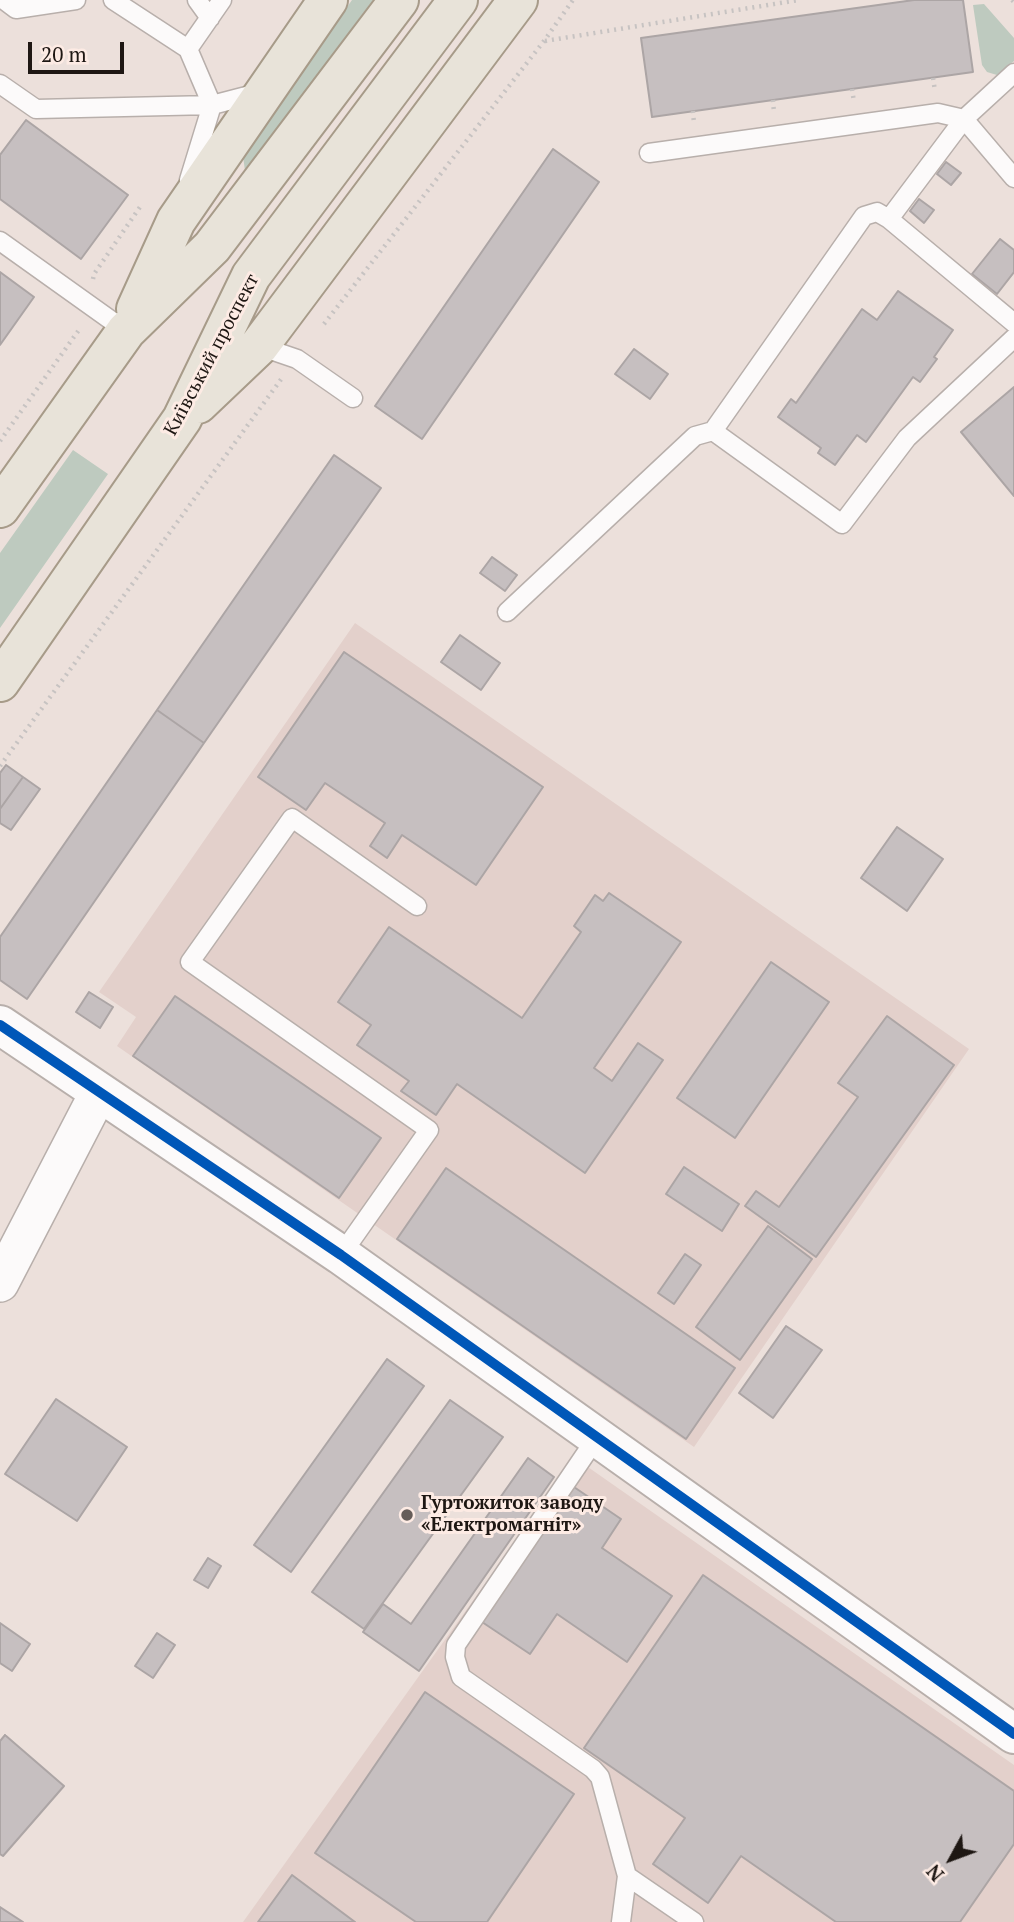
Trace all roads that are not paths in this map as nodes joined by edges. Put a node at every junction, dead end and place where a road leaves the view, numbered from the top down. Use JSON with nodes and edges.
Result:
{"nodes":[{"id":1,"x":4,"y":0,"type":"edge"},
{"id":2,"x":76,"y":0,"type":"edge"},
{"id":3,"x":113,"y":0,"type":"edge"},
{"id":4,"x":197,"y":0,"type":"edge"},
{"id":5,"x":222,"y":0,"type":"edge"},
{"id":6,"x":328,"y":0,"type":"edge"},
{"id":7,"x":398,"y":0,"type":"edge"},
{"id":8,"x":458,"y":0,"type":"edge"},
{"id":9,"x":518,"y":0,"type":"edge"},
{"id":10,"x":210,"y":18,"type":"junction"},
{"id":11,"x":188,"y":49,"type":"junction"},
{"id":12,"x":1014,"y":73,"type":"edge"},
{"id":13,"x":0,"y":84,"type":"edge"},
{"id":14,"x":265,"y":91,"type":"junction"},
{"id":15,"x":212,"y":105,"type":"junction"},
{"id":16,"x":964,"y":119,"type":"junction"},
{"id":17,"x":649,"y":153,"type":"dead end"},
{"id":18,"x":1014,"y":178,"type":"edge"},
{"id":19,"x":889,"y":219,"type":"junction"},
{"id":20,"x":176,"y":221,"type":"junction"},
{"id":21,"x":0,"y":241,"type":"edge"},
{"id":22,"x":1014,"y":323,"type":"edge"},
{"id":23,"x":126,"y":331,"type":"junction"},
{"id":24,"x":1014,"y":338,"type":"edge"},
{"id":25,"x":259,"y":346,"type":"junction"},
{"id":26,"x":353,"y":398,"type":"dead end"},
{"id":27,"x":182,"y":419,"type":"junction"},
{"id":28,"x":713,"y":431,"type":"junction"},
{"id":29,"x":0,"y":508,"type":"edge"},
{"id":30,"x":507,"y":612,"type":"dead end"},
{"id":31,"x":0,"y":682,"type":"edge"},
{"id":32,"x":417,"y":906,"type":"dead end"},
{"id":33,"x":0,"y":1025,"type":"edge"},
{"id":34,"x":99,"y":1092,"type":"junction"},
{"id":35,"x":341,"y":1255,"type":"junction"},
{"id":36,"x":0,"y":1283,"type":"edge"},
{"id":37,"x":597,"y":1437,"type":"junction"},
{"id":38,"x":1014,"y":1734,"type":"edge"},
{"id":39,"x":627,"y":1876,"type":"junction"},
{"id":40,"x":621,"y":1922,"type":"edge"},
{"id":41,"x":694,"y":1922,"type":"edge"}],
"edges":[{"from":1,"to":2,"type":"lane"},
{"from":3,"to":11,"type":"lane"},
{"from":4,"to":10,"type":"lane"},
{"from":5,"to":10,"type":"lane"},
{"from":6,"to":14,"type":"main road"},
{"from":7,"to":23,"type":"main road"},
{"from":8,"to":27,"type":"main road","name":"Київський проспект"},
{"from":9,"to":25,"type":"main road"},
{"from":10,"to":11,"type":"lane"},
{"from":11,"to":15,"type":"lane"},
{"from":12,"to":16,"type":"lane"},
{"from":13,"to":15,"type":"lane"},
{"from":14,"to":15,"type":"lane"},
{"from":14,"to":20,"type":"main road"},
{"from":15,"to":20,"type":"lane"},
{"from":16,"to":17,"type":"lane"},
{"from":16,"to":18,"type":"lane"},
{"from":16,"to":19,"type":"lane"},
{"from":19,"to":22,"type":"lane"},
{"from":19,"to":28,"type":"lane"},
{"from":20,"to":23,"type":"main road"},
{"from":21,"to":23,"type":"lane"},
{"from":23,"to":29,"type":"main road"},
{"from":24,"to":28,"type":"lane"},
{"from":25,"to":26,"type":"lane"},
{"from":25,"to":27,"type":"main road"},
{"from":27,"to":31,"type":"main road","name":"Київський проспект"},
{"from":28,"to":30,"type":"lane"},
{"from":32,"to":35,"type":"lane"},
{"from":33,"to":34,"type":"street"},
{"from":34,"to":35,"type":"street"},
{"from":34,"to":36,"type":"street"},
{"from":35,"to":37,"type":"street"},
{"from":37,"to":38,"type":"street"},
{"from":37,"to":39,"type":"lane"},
{"from":39,"to":40,"type":"lane"},
{"from":39,"to":41,"type":"lane"}]}
